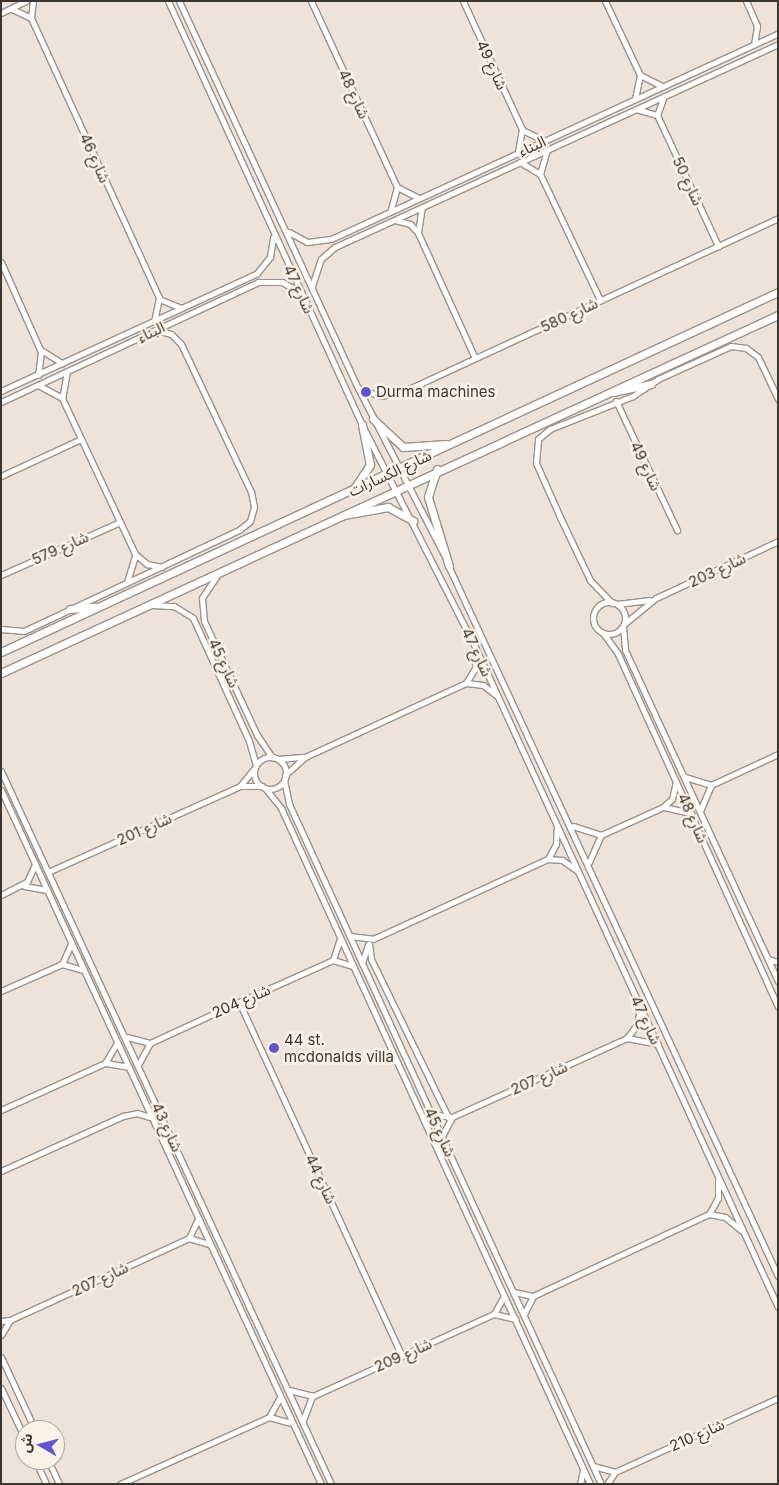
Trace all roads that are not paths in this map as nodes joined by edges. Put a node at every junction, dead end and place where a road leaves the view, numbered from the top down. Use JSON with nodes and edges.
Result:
{"nodes":[{"id":1,"x":26,"y":1,"type":"edge"},
{"id":2,"x":33,"y":1,"type":"edge"},
{"id":3,"x":168,"y":1,"type":"edge"},
{"id":4,"x":179,"y":1,"type":"edge"},
{"id":5,"x":311,"y":1,"type":"edge"},
{"id":6,"x":463,"y":1,"type":"edge"},
{"id":7,"x":606,"y":1,"type":"edge"},
{"id":8,"x":746,"y":1,"type":"edge"},
{"id":9,"x":10,"y":8,"type":"junction"},
{"id":10,"x":1,"y":13,"type":"edge"},
{"id":11,"x":32,"y":18,"type":"junction"},
{"id":12,"x":778,"y":33,"type":"edge"},
{"id":13,"x":754,"y":44,"type":"junction"},
{"id":14,"x":778,"y":44,"type":"edge"},
{"id":15,"x":640,"y":75,"type":"junction"},
{"id":16,"x":662,"y":86,"type":"junction"},
{"id":17,"x":666,"y":95,"type":"junction"},
{"id":18,"x":635,"y":98,"type":"junction"},
{"id":19,"x":636,"y":109,"type":"junction"},
{"id":20,"x":657,"y":115,"type":"junction"},
{"id":21,"x":522,"y":129,"type":"junction"},
{"id":22,"x":544,"y":140,"type":"junction"},
{"id":23,"x":547,"y":150,"type":"junction"},
{"id":24,"x":517,"y":152,"type":"junction"},
{"id":25,"x":520,"y":162,"type":"junction"},
{"id":26,"x":540,"y":174,"type":"junction"},
{"id":27,"x":397,"y":188,"type":"junction"},
{"id":28,"x":419,"y":198,"type":"junction"},
{"id":29,"x":422,"y":207,"type":"junction"},
{"id":30,"x":391,"y":210,"type":"junction"},
{"id":31,"x":778,"y":218,"type":"edge"},
{"id":32,"x":393,"y":220,"type":"junction"},
{"id":33,"x":286,"y":230,"type":"junction"},
{"id":34,"x":418,"y":233,"type":"junction"},
{"id":35,"x":273,"y":234,"type":"junction"},
{"id":36,"x":718,"y":246,"type":"junction"},
{"id":37,"x":1,"y":262,"type":"edge"},
{"id":38,"x":312,"y":288,"type":"junction"},
{"id":39,"x":778,"y":292,"type":"edge"},
{"id":40,"x":301,"y":294,"type":"junction"},
{"id":41,"x":159,"y":298,"type":"junction"},
{"id":42,"x":600,"y":300,"type":"junction"},
{"id":43,"x":181,"y":308,"type":"junction"},
{"id":44,"x":778,"y":315,"type":"edge"},
{"id":45,"x":154,"y":321,"type":"junction"},
{"id":46,"x":156,"y":330,"type":"junction"},
{"id":47,"x":39,"y":348,"type":"junction"},
{"id":48,"x":475,"y":358,"type":"junction"},
{"id":49,"x":62,"y":363,"type":"junction"},
{"id":50,"x":67,"y":371,"type":"junction"},
{"id":51,"x":38,"y":375,"type":"junction"},
{"id":52,"x":38,"y":384,"type":"junction"},
{"id":53,"x":651,"y":384,"type":"junction"},
{"id":54,"x":358,"y":388,"type":"junction"},
{"id":55,"x":1,"y":391,"type":"edge"},
{"id":56,"x":603,"y":394,"type":"junction"},
{"id":57,"x":62,"y":398,"type":"junction"},
{"id":58,"x":778,"y":399,"type":"edge"},
{"id":59,"x":616,"y":401,"type":"junction"},
{"id":60,"x":1,"y":402,"type":"edge"},
{"id":61,"x":373,"y":419,"type":"junction"},
{"id":62,"x":362,"y":425,"type":"junction"},
{"id":63,"x":81,"y":439,"type":"junction"},
{"id":64,"x":454,"y":444,"type":"junction"},
{"id":65,"x":400,"y":468,"type":"junction"},
{"id":66,"x":437,"y":469,"type":"junction"},
{"id":67,"x":387,"y":474,"type":"junction"},
{"id":68,"x":1,"y":476,"type":"edge"},
{"id":69,"x":408,"y":483,"type":"junction"},
{"id":70,"x":353,"y":489,"type":"junction"},
{"id":71,"x":396,"y":489,"type":"junction"},
{"id":72,"x":332,"y":517,"type":"junction"},
{"id":73,"x":413,"y":521,"type":"junction"},
{"id":74,"x":120,"y":522,"type":"junction"},
{"id":75,"x":677,"y":530,"type":"dead end"},
{"id":76,"x":778,"y":541,"type":"edge"},
{"id":77,"x":135,"y":554,"type":"junction"},
{"id":78,"x":163,"y":566,"type":"junction"},
{"id":79,"x":449,"y":566,"type":"junction"},
{"id":80,"x":223,"y":568,"type":"junction"},
{"id":81,"x":1,"y":575,"type":"edge"},
{"id":82,"x":126,"y":583,"type":"junction"},
{"id":83,"x":656,"y":598,"type":"junction"},
{"id":84,"x":614,"y":603,"type":"junction"},
{"id":85,"x":146,"y":605,"type":"junction"},
{"id":86,"x":98,"y":608,"type":"junction"},
{"id":87,"x":70,"y":609,"type":"junction"},
{"id":88,"x":624,"y":624,"type":"junction"},
{"id":89,"x":2,"y":629,"type":"edge"},
{"id":90,"x":603,"y":633,"type":"junction"},
{"id":91,"x":476,"y":648,"type":"junction"},
{"id":92,"x":1,"y":652,"type":"edge"},
{"id":93,"x":2,"y":673,"type":"edge"},
{"id":94,"x":466,"y":683,"type":"junction"},
{"id":95,"x":498,"y":696,"type":"junction"},
{"id":96,"x":778,"y":754,"type":"edge"},
{"id":97,"x":272,"y":757,"type":"junction"},
{"id":98,"x":305,"y":757,"type":"junction"},
{"id":99,"x":278,"y":759,"type":"junction"},
{"id":100,"x":255,"y":767,"type":"junction"},
{"id":101,"x":1,"y":770,"type":"edge"},
{"id":102,"x":683,"y":776,"type":"junction"},
{"id":103,"x":285,"y":778,"type":"junction"},
{"id":104,"x":676,"y":782,"type":"junction"},
{"id":105,"x":711,"y":785,"type":"junction"},
{"id":106,"x":240,"y":786,"type":"junction"},
{"id":107,"x":263,"y":787,"type":"junction"},
{"id":108,"x":1,"y":790,"type":"edge"},
{"id":109,"x":663,"y":808,"type":"junction"},
{"id":110,"x":700,"y":812,"type":"junction"},
{"id":111,"x":691,"y":813,"type":"junction"},
{"id":112,"x":557,"y":824,"type":"junction"},
{"id":113,"x":571,"y":824,"type":"junction"},
{"id":114,"x":601,"y":835,"type":"junction"},
{"id":115,"x":548,"y":860,"type":"junction"},
{"id":116,"x":35,"y":864,"type":"junction"},
{"id":117,"x":589,"y":864,"type":"junction"},
{"id":118,"x":48,"y":872,"type":"junction"},
{"id":119,"x":579,"y":872,"type":"junction"},
{"id":120,"x":23,"y":886,"type":"junction"},
{"id":121,"x":48,"y":891,"type":"junction"},
{"id":122,"x":1,"y":895,"type":"edge"},
{"id":123,"x":340,"y":936,"type":"junction"},
{"id":124,"x":350,"y":936,"type":"junction"},
{"id":125,"x":373,"y":939,"type":"junction"},
{"id":126,"x":71,"y":943,"type":"junction"},
{"id":127,"x":368,"y":944,"type":"junction"},
{"id":128,"x":767,"y":958,"type":"junction"},
{"id":129,"x":333,"y":960,"type":"junction"},
{"id":130,"x":778,"y":962,"type":"edge"},
{"id":131,"x":362,"y":963,"type":"junction"},
{"id":132,"x":62,"y":964,"type":"junction"},
{"id":133,"x":353,"y":967,"type":"junction"},
{"id":134,"x":84,"y":970,"type":"junction"},
{"id":135,"x":778,"y":981,"type":"edge"},
{"id":136,"x":1,"y":991,"type":"edge"},
{"id":137,"x":239,"y":1002,"type":"junction"},
{"id":138,"x":778,"y":1006,"type":"edge"},
{"id":139,"x":640,"y":1007,"type":"junction"},
{"id":140,"x":125,"y":1036,"type":"junction"},
{"id":141,"x":627,"y":1038,"type":"junction"},
{"id":142,"x":117,"y":1043,"type":"junction"},
{"id":143,"x":150,"y":1043,"type":"junction"},
{"id":144,"x":657,"y":1044,"type":"junction"},
{"id":145,"x":106,"y":1063,"type":"junction"},
{"id":146,"x":139,"y":1066,"type":"junction"},
{"id":147,"x":128,"y":1067,"type":"junction"},
{"id":148,"x":1,"y":1110,"type":"edge"},
{"id":149,"x":432,"y":1114,"type":"junction"},
{"id":150,"x":450,"y":1117,"type":"junction"},
{"id":151,"x":152,"y":1118,"type":"junction"},
{"id":152,"x":442,"y":1136,"type":"junction"},
{"id":153,"x":1,"y":1171,"type":"edge"},
{"id":154,"x":717,"y":1175,"type":"junction"},
{"id":155,"x":709,"y":1214,"type":"junction"},
{"id":156,"x":198,"y":1217,"type":"junction"},
{"id":157,"x":744,"y":1233,"type":"junction"},
{"id":158,"x":189,"y":1238,"type":"junction"},
{"id":159,"x":210,"y":1245,"type":"junction"},
{"id":160,"x":778,"y":1276,"type":"edge"},
{"id":161,"x":513,"y":1292,"type":"junction"},
{"id":162,"x":504,"y":1296,"type":"junction"},
{"id":163,"x":532,"y":1296,"type":"junction"},
{"id":164,"x":778,"y":1307,"type":"edge"},
{"id":165,"x":494,"y":1314,"type":"junction"},
{"id":166,"x":524,"y":1315,"type":"junction"},
{"id":167,"x":514,"y":1319,"type":"junction"},
{"id":168,"x":10,"y":1320,"type":"junction"},
{"id":169,"x":1,"y":1321,"type":"edge"},
{"id":170,"x":1,"y":1335,"type":"edge"},
{"id":171,"x":402,"y":1356,"type":"junction"},
{"id":172,"x":1,"y":1357,"type":"edge"},
{"id":173,"x":1,"y":1388,"type":"edge"},
{"id":174,"x":288,"y":1390,"type":"junction"},
{"id":175,"x":280,"y":1395,"type":"junction"},
{"id":176,"x":313,"y":1396,"type":"junction"},
{"id":177,"x":778,"y":1398,"type":"edge"},
{"id":178,"x":269,"y":1417,"type":"junction"},
{"id":179,"x":16,"y":1420,"type":"edge"},
{"id":180,"x":30,"y":1420,"type":"edge"},
{"id":181,"x":303,"y":1423,"type":"junction"},
{"id":182,"x":293,"y":1424,"type":"junction"},
{"id":183,"x":592,"y":1466,"type":"junction"},
{"id":184,"x":40,"y":1470,"type":"edge"},
{"id":185,"x":53,"y":1470,"type":"edge"},
{"id":186,"x":584,"y":1470,"type":"junction"},
{"id":187,"x":615,"y":1472,"type":"junction"},
{"id":188,"x":46,"y":1484,"type":"edge"},
{"id":189,"x":59,"y":1484,"type":"edge"},
{"id":190,"x":120,"y":1484,"type":"edge"},
{"id":191,"x":321,"y":1484,"type":"edge"},
{"id":192,"x":331,"y":1484,"type":"edge"},
{"id":193,"x":580,"y":1484,"type":"edge"},
{"id":194,"x":590,"y":1484,"type":"edge"},
{"id":195,"x":601,"y":1484,"type":"edge"},
{"id":196,"x":607,"y":1484,"type":"edge"}],
"edges":[{"from":1,"to":9,"type":"street"},
{"from":2,"to":11,"type":"street","name":"شارع 46"},
{"from":3,"to":35,"type":"street","name":"شارع 47"},
{"from":4,"to":33,"type":"street","name":"شارع 47"},
{"from":5,"to":27,"type":"street","name":"شارع 48"},
{"from":6,"to":21,"type":"street","name":"شارع 49"},
{"from":7,"to":15,"type":"street"},
{"from":8,"to":13,"type":"street"},
{"from":9,"to":10,"type":"street"},
{"from":9,"to":11,"type":"street"},
{"from":11,"to":41,"type":"street","name":"شارع 46"},
{"from":12,"to":13,"type":"street","name":"البناء"},
{"from":13,"to":16,"type":"street","name":"البناء"},
{"from":14,"to":17,"type":"street","name":"البناء"},
{"from":15,"to":16,"type":"street"},
{"from":15,"to":18,"type":"street"},
{"from":16,"to":18,"type":"street","name":"البناء"},
{"from":17,"to":19,"type":"street","name":"البناء"},
{"from":17,"to":20,"type":"street"},
{"from":18,"to":22,"type":"street","name":"البناء"},
{"from":19,"to":20,"type":"street"},
{"from":19,"to":23,"type":"street","name":"البناء"},
{"from":20,"to":36,"type":"street","name":"شارع 50"},
{"from":21,"to":22,"type":"street"},
{"from":21,"to":24,"type":"street"},
{"from":22,"to":24,"type":"street","name":"البناء"},
{"from":23,"to":25,"type":"street","name":"البناء"},
{"from":23,"to":26,"type":"street"},
{"from":24,"to":28,"type":"street","name":"البناء"},
{"from":25,"to":26,"type":"street"},
{"from":25,"to":29,"type":"street","name":"البناء"},
{"from":26,"to":42,"type":"street"},
{"from":27,"to":28,"type":"street"},
{"from":27,"to":30,"type":"street"},
{"from":28,"to":30,"type":"street","name":"البناء"},
{"from":29,"to":32,"type":"street","name":"البناء"},
{"from":29,"to":34,"type":"street"},
{"from":30,"to":33,"type":"street","name":"البناء"},
{"from":31,"to":36,"type":"street","name":"شارع 580"},
{"from":32,"to":34,"type":"street"},
{"from":32,"to":38,"type":"street","name":"البناء"},
{"from":33,"to":38,"type":"street","name":"شارع 47"},
{"from":34,"to":48,"type":"street"},
{"from":35,"to":40,"type":"street","name":"شارع 47"},
{"from":35,"to":43,"type":"street","name":"البناء"},
{"from":36,"to":42,"type":"street","name":"شارع 580"},
{"from":37,"to":47,"type":"street"},
{"from":38,"to":54,"type":"street","name":"شارع 47"},
{"from":39,"to":64,"type":"street","name":"شارع الكسارات"},
{"from":40,"to":46,"type":"street","name":"البناء"},
{"from":40,"to":62,"type":"street","name":"شارع 47"},
{"from":41,"to":43,"type":"street"},
{"from":41,"to":45,"type":"street"},
{"from":42,"to":48,"type":"street","name":"شارع 580"},
{"from":43,"to":45,"type":"street","name":"البناء"},
{"from":44,"to":56,"type":"street","name":"شارع الكسارات"},
{"from":45,"to":49,"type":"street","name":"البناء"},
{"from":46,"to":50,"type":"street","name":"البناء"},
{"from":46,"to":78,"type":"street"},
{"from":47,"to":49,"type":"street"},
{"from":47,"to":51,"type":"street"},
{"from":48,"to":54,"type":"street","name":"شارع 580"},
{"from":49,"to":51,"type":"street","name":"البناء"},
{"from":50,"to":52,"type":"street","name":"البناء"},
{"from":50,"to":57,"type":"street"},
{"from":51,"to":55,"type":"street","name":"البناء"},
{"from":52,"to":57,"type":"street"},
{"from":52,"to":60,"type":"street","name":"البناء"},
{"from":53,"to":56,"type":"street"},
{"from":53,"to":58,"type":"street"},
{"from":53,"to":59,"type":"street"},
{"from":54,"to":61,"type":"street","name":"شارع 47"},
{"from":56,"to":66,"type":"street","name":"شارع الكسارات"},
{"from":57,"to":63,"type":"street"},
{"from":59,"to":75,"type":"street","name":"شارع 49"},
{"from":59,"to":84,"type":"street"},
{"from":61,"to":64,"type":"street"},
{"from":61,"to":65,"type":"street","name":"شارع 47"},
{"from":62,"to":67,"type":"street","name":"شارع 47"},
{"from":62,"to":70,"type":"street"},
{"from":63,"to":68,"type":"street"},
{"from":63,"to":74,"type":"street"},
{"from":64,"to":65,"type":"street","name":"شارع الكسارات"},
{"from":65,"to":67,"type":"street","name":"شارع الكسارات"},
{"from":65,"to":69,"type":"street","name":"شارع 47"},
{"from":66,"to":69,"type":"street","name":"شارع الكسارات"},
{"from":66,"to":79,"type":"street"},
{"from":67,"to":70,"type":"street","name":"شارع الكسارات"},
{"from":67,"to":71,"type":"street","name":"شارع 47"},
{"from":69,"to":71,"type":"street","name":"شارع الكسارات"},
{"from":69,"to":79,"type":"street","name":"شارع 47"},
{"from":70,"to":86,"type":"street","name":"شارع الكسارات"},
{"from":71,"to":72,"type":"street","name":"شارع الكسارات"},
{"from":71,"to":73,"type":"street","name":"شارع 47"},
{"from":72,"to":73,"type":"street"},
{"from":72,"to":80,"type":"street","name":"شارع الكسارات"},
{"from":73,"to":91,"type":"street","name":"شارع 47"},
{"from":74,"to":77,"type":"street"},
{"from":74,"to":81,"type":"street","name":"شارع 579"},
{"from":76,"to":83,"type":"street","name":"شارع 203"},
{"from":77,"to":78,"type":"street"},
{"from":77,"to":82,"type":"street"},
{"from":78,"to":82,"type":"street"},
{"from":79,"to":113,"type":"street","name":"شارع 47"},
{"from":80,"to":85,"type":"street","name":"شارع الكسارات"},
{"from":80,"to":97,"type":"street","name":"شارع 45"},
{"from":82,"to":87,"type":"street"},
{"from":83,"to":84,"type":"street","name":"شارع 203"},
{"from":83,"to":88,"type":"street","name":"شارع 203"},
{"from":84,"to":88,"type":"street"},
{"from":84,"to":90,"type":"street"},
{"from":85,"to":93,"type":"street","name":"شارع الكسارات"},
{"from":85,"to":100,"type":"street","name":"شارع 45"},
{"from":86,"to":87,"type":"street"},
{"from":86,"to":92,"type":"street","name":"شارع الكسارات"},
{"from":87,"to":89,"type":"street"},
{"from":88,"to":90,"type":"street"},
{"from":88,"to":102,"type":"street","name":"شارع 48"},
{"from":90,"to":104,"type":"street","name":"شارع 48"},
{"from":91,"to":94,"type":"street"},
{"from":91,"to":95,"type":"street","name":"شارع 47"},
{"from":94,"to":95,"type":"street"},
{"from":94,"to":98,"type":"street"},
{"from":95,"to":112,"type":"street","name":"شارع 47"},
{"from":96,"to":105,"type":"street"},
{"from":97,"to":99,"type":"street"},
{"from":97,"to":100,"type":"street"},
{"from":98,"to":99,"type":"street"},
{"from":98,"to":103,"type":"street"},
{"from":99,"to":103,"type":"street"},
{"from":100,"to":106,"type":"street","name":"شارع 201"},
{"from":100,"to":107,"type":"street"},
{"from":101,"to":118,"type":"street","name":"شارع 43"},
{"from":102,"to":105,"type":"street"},
{"from":102,"to":110,"type":"street","name":"شارع 48"},
{"from":103,"to":107,"type":"street"},
{"from":103,"to":124,"type":"street","name":"شارع 45"},
{"from":104,"to":109,"type":"street"},
{"from":104,"to":111,"type":"street","name":"شارع 48"},
{"from":105,"to":110,"type":"street"},
{"from":106,"to":107,"type":"street","name":"شارع 201"},
{"from":106,"to":118,"type":"street","name":"شارع 201"},
{"from":107,"to":123,"type":"street","name":"شارع 45"},
{"from":108,"to":116,"type":"street","name":"شارع 43"},
{"from":109,"to":111,"type":"street"},
{"from":109,"to":114,"type":"street"},
{"from":110,"to":128,"type":"street","name":"شارع 48"},
{"from":111,"to":138,"type":"street","name":"شارع 48"},
{"from":112,"to":115,"type":"street"},
{"from":112,"to":119,"type":"street","name":"شارع 47"},
{"from":113,"to":114,"type":"street"},
{"from":113,"to":117,"type":"street","name":"شارع 47"},
{"from":114,"to":117,"type":"street"},
{"from":115,"to":119,"type":"street"},
{"from":115,"to":125,"type":"street"},
{"from":116,"to":120,"type":"street"},
{"from":116,"to":121,"type":"street","name":"شارع 43"},
{"from":117,"to":160,"type":"street","name":"شارع 47"},
{"from":118,"to":140,"type":"street","name":"شارع 43"},
{"from":119,"to":139,"type":"street","name":"شارع 47"},
{"from":120,"to":121,"type":"street"},
{"from":120,"to":122,"type":"street"},
{"from":121,"to":126,"type":"street","name":"شارع 43"},
{"from":123,"to":129,"type":"street"},
{"from":123,"to":133,"type":"street","name":"شارع 45"},
{"from":124,"to":125,"type":"street"},
{"from":124,"to":131,"type":"street","name":"شارع 45"},
{"from":125,"to":127,"type":"street"},
{"from":126,"to":132,"type":"street"},
{"from":126,"to":134,"type":"street","name":"شارع 43"},
{"from":127,"to":131,"type":"street"},
{"from":127,"to":150,"type":"street"},
{"from":128,"to":130,"type":"street"},
{"from":128,"to":135,"type":"street","name":"شارع 48"},
{"from":129,"to":133,"type":"street"},
{"from":129,"to":137,"type":"street","name":"شارع 204"},
{"from":131,"to":149,"type":"street","name":"شارع 45"},
{"from":132,"to":134,"type":"street"},
{"from":132,"to":136,"type":"street"},
{"from":133,"to":162,"type":"street","name":"شارع 45"},
{"from":134,"to":142,"type":"street","name":"شارع 43"},
{"from":137,"to":143,"type":"street","name":"شارع 204"},
{"from":137,"to":171,"type":"street","name":"شارع 44"},
{"from":139,"to":141,"type":"street"},
{"from":139,"to":144,"type":"street","name":"شارع 47"},
{"from":140,"to":143,"type":"street"},
{"from":140,"to":146,"type":"street","name":"شارع 43"},
{"from":141,"to":144,"type":"street"},
{"from":141,"to":150,"type":"street","name":"شارع 207"},
{"from":142,"to":145,"type":"street"},
{"from":142,"to":147,"type":"street","name":"شارع 43"},
{"from":143,"to":146,"type":"street"},
{"from":144,"to":154,"type":"street","name":"شارع 47"},
{"from":145,"to":147,"type":"street"},
{"from":145,"to":148,"type":"street"},
{"from":146,"to":174,"type":"street","name":"شارع 43"},
{"from":147,"to":151,"type":"street","name":"شارع 43"},
{"from":149,"to":150,"type":"street"},
{"from":149,"to":152,"type":"street","name":"شارع 45"},
{"from":150,"to":152,"type":"street"},
{"from":151,"to":153,"type":"street"},
{"from":151,"to":156,"type":"street","name":"شارع 43"},
{"from":152,"to":161,"type":"street","name":"شارع 45"},
{"from":154,"to":155,"type":"street"},
{"from":154,"to":157,"type":"street","name":"شارع 47"},
{"from":155,"to":157,"type":"street"},
{"from":155,"to":163,"type":"street"},
{"from":156,"to":158,"type":"street"},
{"from":156,"to":159,"type":"street","name":"شارع 43"},
{"from":157,"to":164,"type":"street","name":"شارع 47"},
{"from":158,"to":159,"type":"street"},
{"from":158,"to":168,"type":"street","name":"شارع 207"},
{"from":159,"to":175,"type":"street","name":"شارع 43"},
{"from":161,"to":163,"type":"street"},
{"from":161,"to":166,"type":"street","name":"شارع 45"},
{"from":162,"to":165,"type":"street"},
{"from":162,"to":167,"type":"street","name":"شارع 45"},
{"from":163,"to":166,"type":"street"},
{"from":165,"to":167,"type":"street"},
{"from":165,"to":171,"type":"street","name":"شارع 209"},
{"from":166,"to":183,"type":"street","name":"شارع 45"},
{"from":167,"to":186,"type":"street","name":"شارع 45"},
{"from":168,"to":169,"type":"street","name":"شارع 207"},
{"from":168,"to":170,"type":"street"},
{"from":171,"to":176,"type":"street","name":"شارع 209"},
{"from":172,"to":180,"type":"street"},
{"from":173,"to":179,"type":"street"},
{"from":174,"to":176,"type":"street"},
{"from":174,"to":181,"type":"street","name":"شارع 43"},
{"from":175,"to":178,"type":"street"},
{"from":175,"to":182,"type":"street","name":"شارع 43"},
{"from":176,"to":181,"type":"street"},
{"from":177,"to":187,"type":"street","name":"شارع 210"},
{"from":178,"to":182,"type":"street"},
{"from":178,"to":190,"type":"street"},
{"from":181,"to":192,"type":"street","name":"شارع 43"},
{"from":182,"to":191,"type":"street","name":"شارع 43"},
{"from":183,"to":187,"type":"street"},
{"from":183,"to":195,"type":"street","name":"شارع 45"},
{"from":184,"to":188,"type":"street"},
{"from":185,"to":189,"type":"street"},
{"from":186,"to":193,"type":"street"},
{"from":186,"to":194,"type":"street","name":"شارع 45"},
{"from":187,"to":196,"type":"street"}]}
